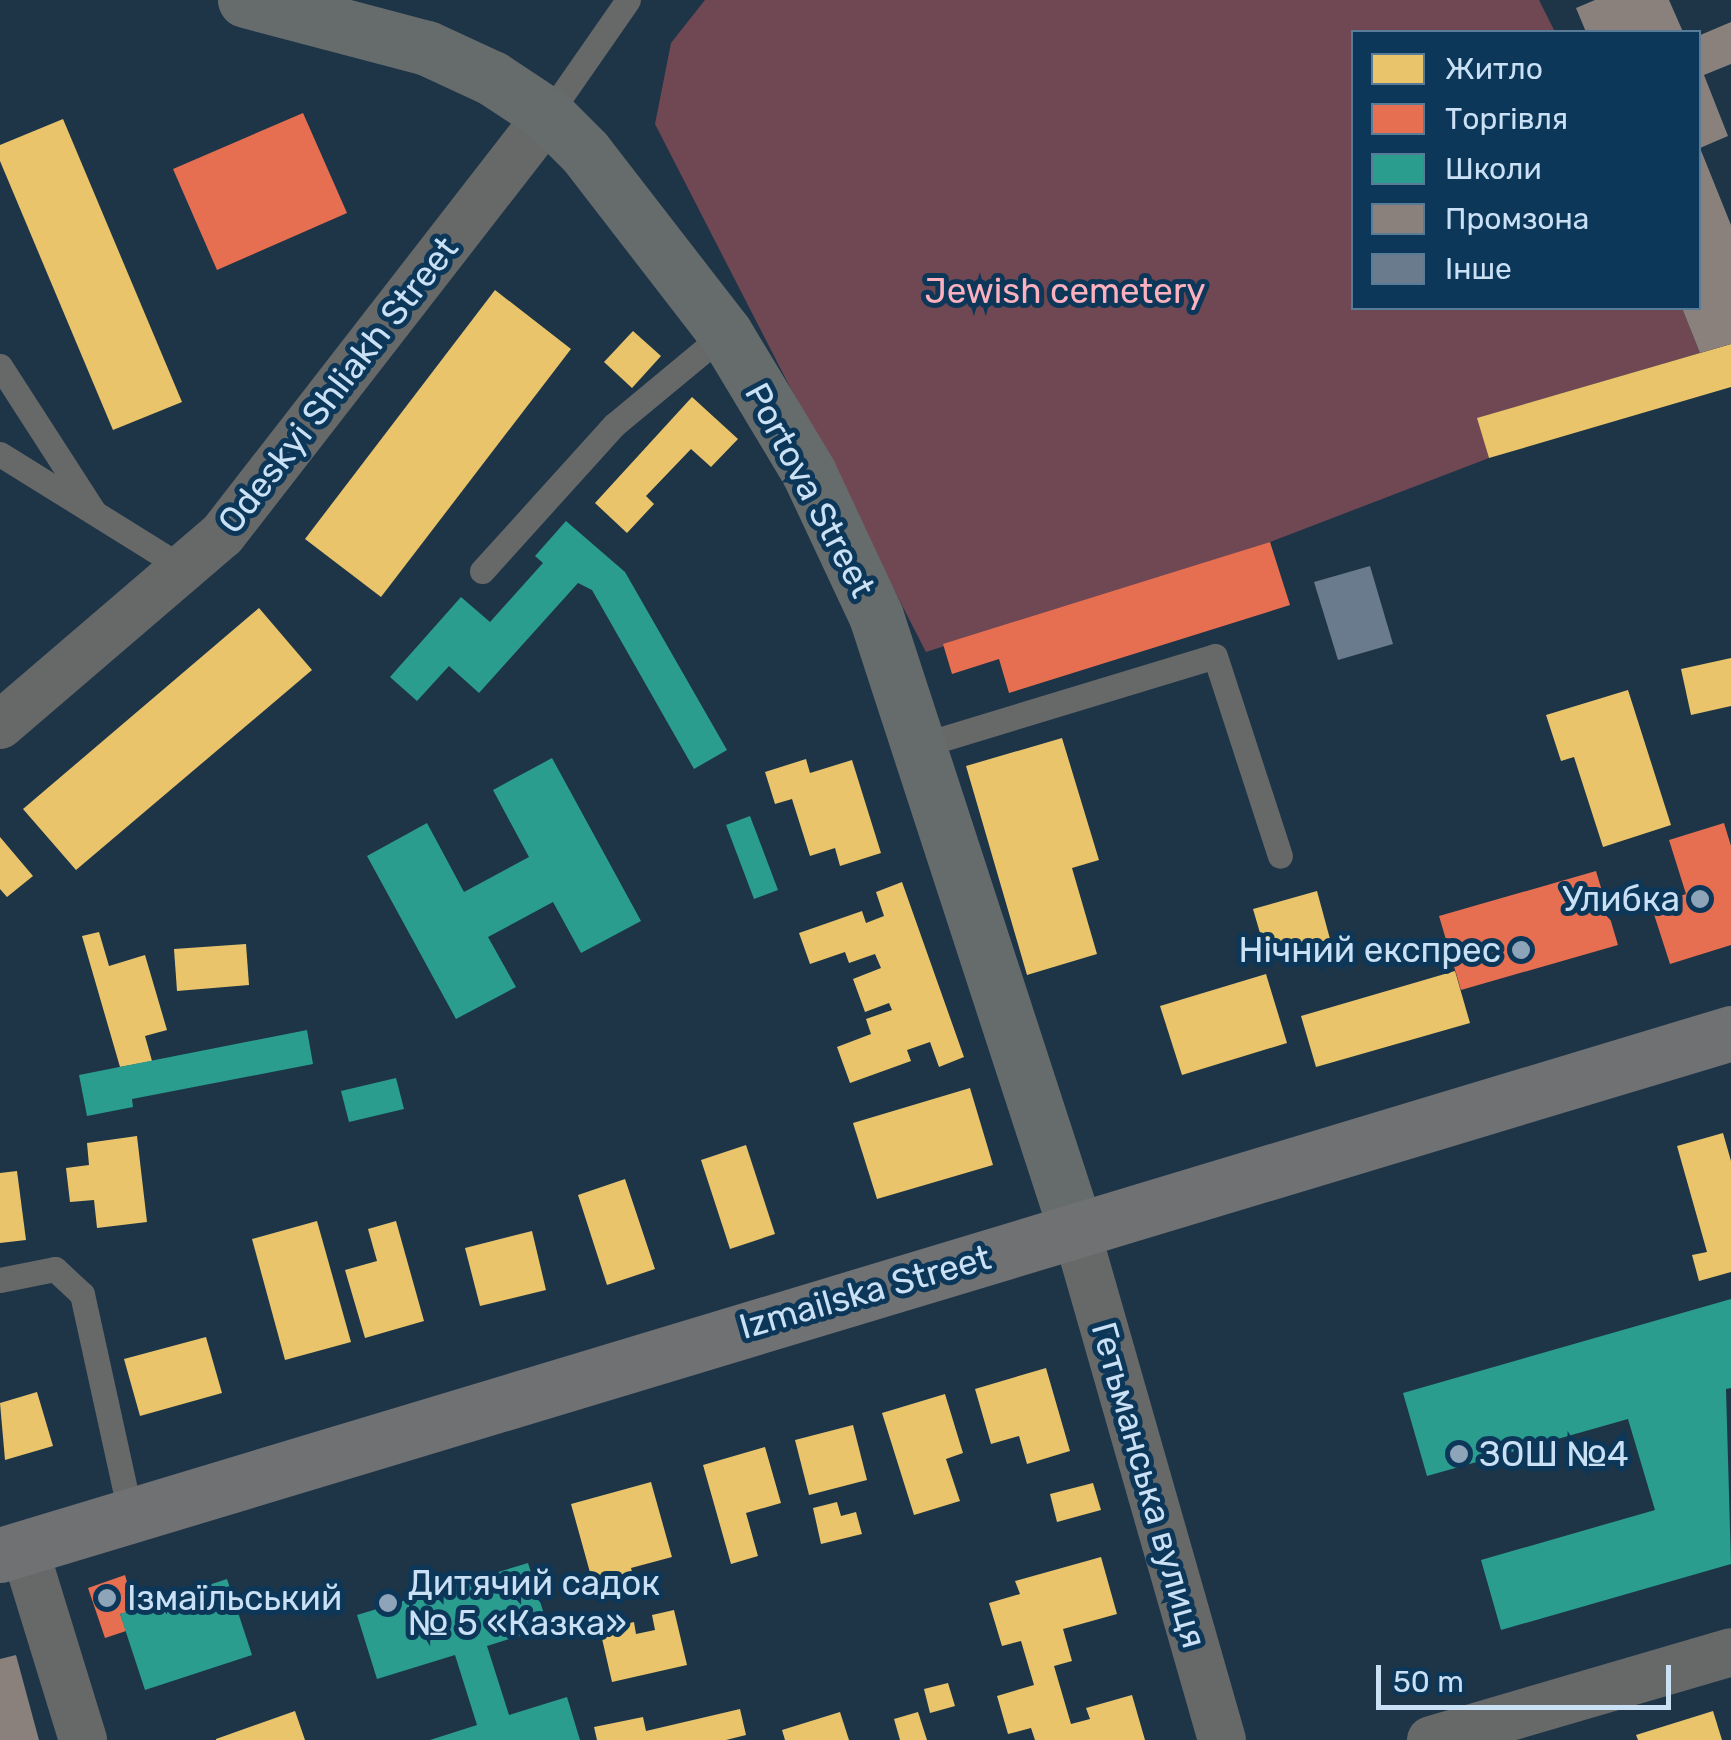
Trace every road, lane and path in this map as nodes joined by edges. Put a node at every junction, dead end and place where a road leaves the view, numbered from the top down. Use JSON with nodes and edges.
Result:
{"nodes":[{"id":1,"x":245,"y":0,"type":"edge"},
{"id":2,"x":628,"y":0,"type":"edge"},
{"id":3,"x":548,"y":114,"type":"junction"},
{"id":4,"x":725,"y":333,"type":"junction"},
{"id":5,"x":0,"y":366,"type":"edge"},
{"id":6,"x":0,"y":454,"type":"edge"},
{"id":7,"x":97,"y":517,"type":"junction"},
{"id":8,"x":182,"y":568,"type":"junction"},
{"id":9,"x":482,"y":571,"type":"dead end"},
{"id":10,"x":0,"y":725,"type":"edge"},
{"id":11,"x":919,"y":746,"type":"junction"},
{"id":12,"x":1280,"y":856,"type":"dead end"},
{"id":13,"x":1731,"y":1033,"type":"edge"},
{"id":14,"x":1076,"y":1230,"type":"junction"},
{"id":15,"x":0,"y":1280,"type":"edge"},
{"id":16,"x":130,"y":1516,"type":"junction"},
{"id":17,"x":12,"y":1551,"type":"edge"},
{"id":18,"x":1731,"y":1652,"type":"edge"},
{"id":19,"x":82,"y":1740,"type":"edge"},
{"id":20,"x":1222,"y":1740,"type":"edge"},
{"id":21,"x":1431,"y":1740,"type":"edge"}],
"edges":[{"from":1,"to":3,"type":"main road","name":"Portova Street"},
{"from":2,"to":3,"type":"lane","name":"Odeskyi Shliakh Street"},
{"from":3,"to":4,"type":"main road","name":"Portova Street"},
{"from":3,"to":8,"type":"street","name":"Odeskyi Shliakh Street"},
{"from":4,"to":9,"type":"lane"},
{"from":4,"to":11,"type":"main road","name":"Portova Street"},
{"from":5,"to":7,"type":"lane"},
{"from":6,"to":7,"type":"lane"},
{"from":7,"to":8,"type":"lane"},
{"from":8,"to":10,"type":"street","name":"Odeskyi Shliakh Street"},
{"from":11,"to":12,"type":"lane"},
{"from":11,"to":14,"type":"main road","name":"Portova Street"},
{"from":13,"to":14,"type":"main road","name":"Izmailska Street"},
{"from":14,"to":16,"type":"main road","name":"Izmailska Street"},
{"from":14,"to":20,"type":"street","name":"Гетьманська вулиця"},
{"from":15,"to":16,"type":"lane"},
{"from":16,"to":17,"type":"main road","name":"Izmailska Street"},
{"from":17,"to":19,"type":"street"},
{"from":18,"to":21,"type":"street"}]}
